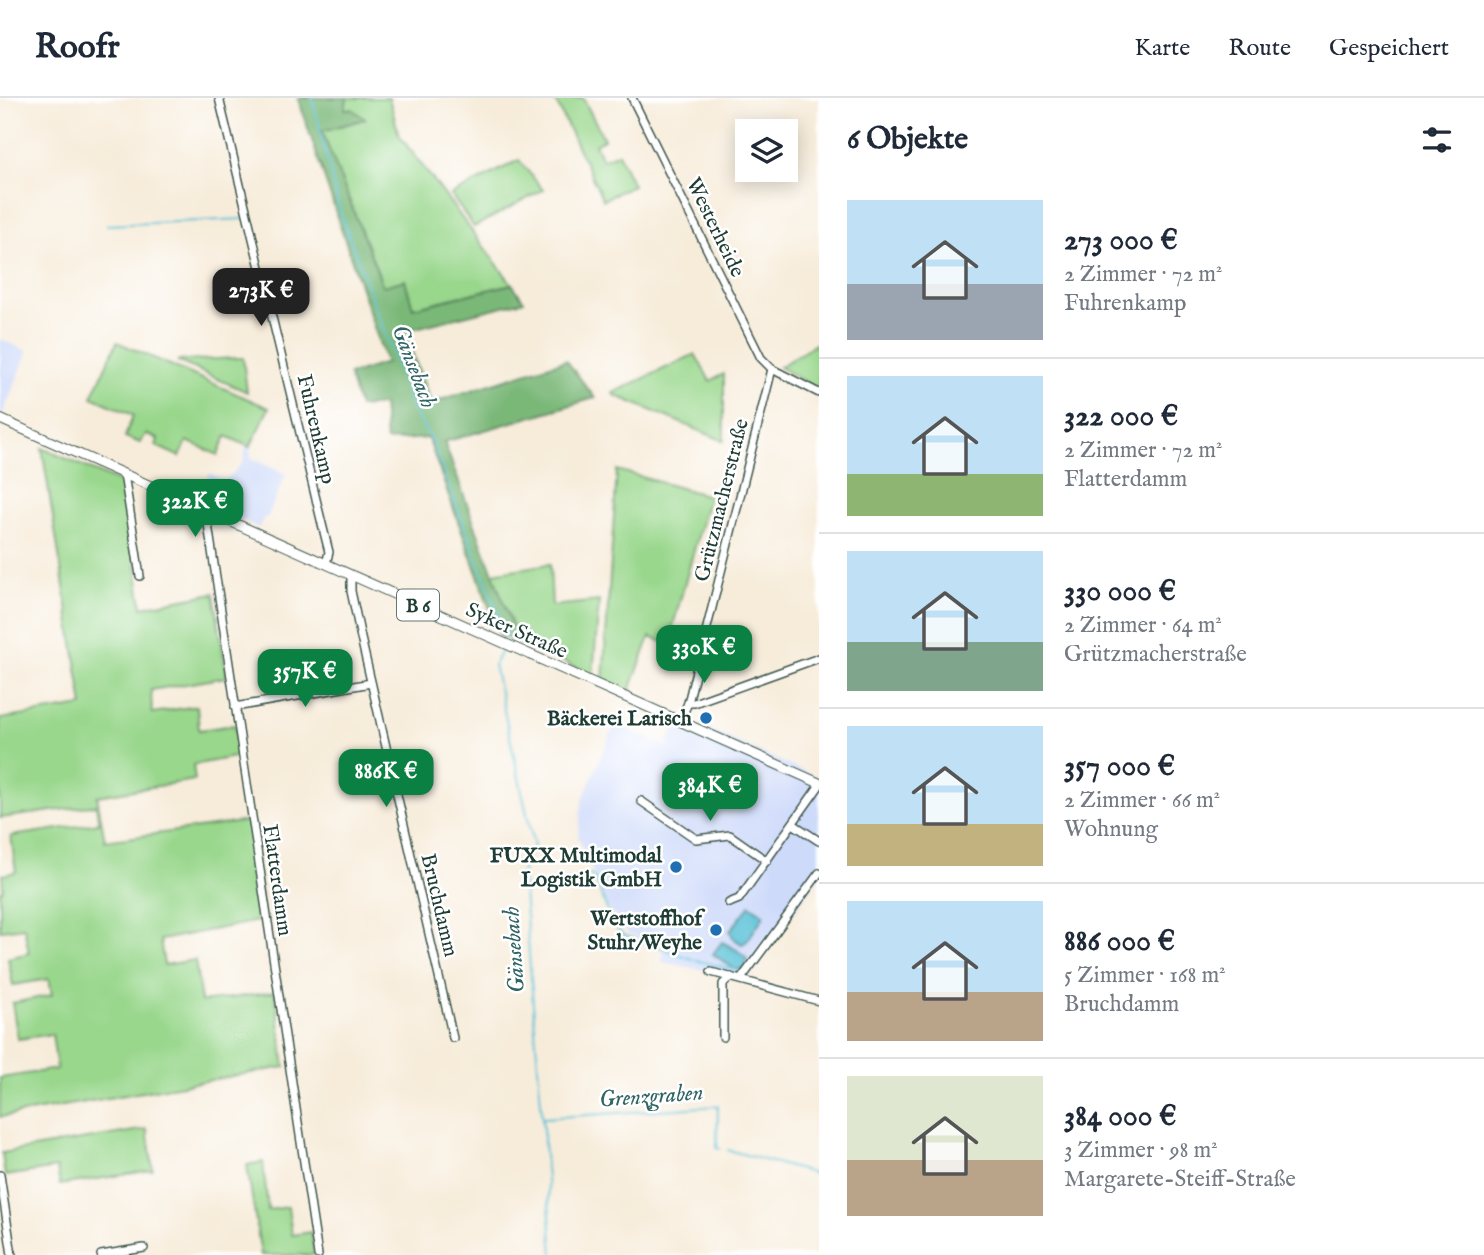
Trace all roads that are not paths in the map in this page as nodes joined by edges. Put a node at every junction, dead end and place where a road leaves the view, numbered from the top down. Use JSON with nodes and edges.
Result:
{"nodes":[{"id":1,"x":219,"y":98,"type":"edge"},
{"id":2,"x":632,"y":98,"type":"edge"},
{"id":3,"x":772,"y":369,"type":"junction"},
{"id":4,"x":819,"y":393,"type":"edge"},
{"id":5,"x":0,"y":419,"type":"edge"},
{"id":6,"x":124,"y":474,"type":"junction"},
{"id":7,"x":206,"y":511,"type":"junction"},
{"id":8,"x":327,"y":564,"type":"junction"},
{"id":9,"x":351,"y":575,"type":"junction"},
{"id":10,"x":140,"y":576,"type":"dead end"},
{"id":11,"x":819,"y":658,"type":"edge"},
{"id":12,"x":371,"y":683,"type":"junction"},
{"id":13,"x":688,"y":703,"type":"junction"},
{"id":14,"x":235,"y":707,"type":"junction"},
{"id":15,"x":680,"y":721,"type":"junction"},
{"id":16,"x":819,"y":785,"type":"edge"},
{"id":17,"x":641,"y":801,"type":"dead end"},
{"id":18,"x":793,"y":824,"type":"junction"},
{"id":19,"x":819,"y":841,"type":"edge"},
{"id":20,"x":767,"y":861,"type":"junction"},
{"id":21,"x":819,"y":873,"type":"edge"},
{"id":22,"x":729,"y":903,"type":"dead end"},
{"id":23,"x":711,"y":972,"type":"dead end"},
{"id":24,"x":731,"y":977,"type":"junction"},
{"id":25,"x":741,"y":979,"type":"junction"},
{"id":26,"x":819,"y":1001,"type":"edge"},
{"id":27,"x":723,"y":1037,"type":"dead end"},
{"id":28,"x":453,"y":1038,"type":"dead end"},
{"id":29,"x":0,"y":1175,"type":"edge"},
{"id":30,"x":144,"y":1248,"type":"dead end"},
{"id":31,"x":12,"y":1255,"type":"edge"},
{"id":32,"x":101,"y":1255,"type":"edge"},
{"id":33,"x":318,"y":1255,"type":"edge"}],
"edges":[{"from":1,"to":8,"type":"street","name":"Fuhrenkamp"},
{"from":2,"to":3,"type":"street","name":"Westerheide"},
{"from":3,"to":4,"type":"street"},
{"from":3,"to":13,"type":"street","name":"Grützmacherstraße"},
{"from":5,"to":6,"type":"main road","name":"Syker Straße","number":"B 6"},
{"from":6,"to":7,"type":"main road","name":"Syker Straße","number":"B 6"},
{"from":6,"to":10,"type":"street"},
{"from":7,"to":8,"type":"main road","name":"Syker Straße","number":"B 6"},
{"from":7,"to":14,"type":"street","name":"Flatterdamm"},
{"from":8,"to":9,"type":"main road","name":"Syker Straße","number":"B 6"},
{"from":9,"to":12,"type":"street","name":"Bruchdamm"},
{"from":9,"to":15,"type":"main road","name":"Syker Straße","number":"B 6"},
{"from":11,"to":13,"type":"street"},
{"from":12,"to":14,"type":"street"},
{"from":12,"to":28,"type":"street","name":"Bruchdamm"},
{"from":13,"to":15,"type":"street","name":"Grützmacherstraße"},
{"from":14,"to":33,"type":"street","name":"Flatterdamm"},
{"from":15,"to":16,"type":"main road","name":"Syker Straße","number":"B 6"},
{"from":16,"to":18,"type":"street"},
{"from":17,"to":20,"type":"street"},
{"from":18,"to":19,"type":"street"},
{"from":18,"to":20,"type":"street"},
{"from":20,"to":22,"type":"street"},
{"from":21,"to":25,"type":"street"},
{"from":23,"to":24,"type":"street"},
{"from":24,"to":25,"type":"street"},
{"from":24,"to":27,"type":"street"},
{"from":25,"to":26,"type":"street"},
{"from":29,"to":31,"type":"street"},
{"from":30,"to":32,"type":"street"}]}
